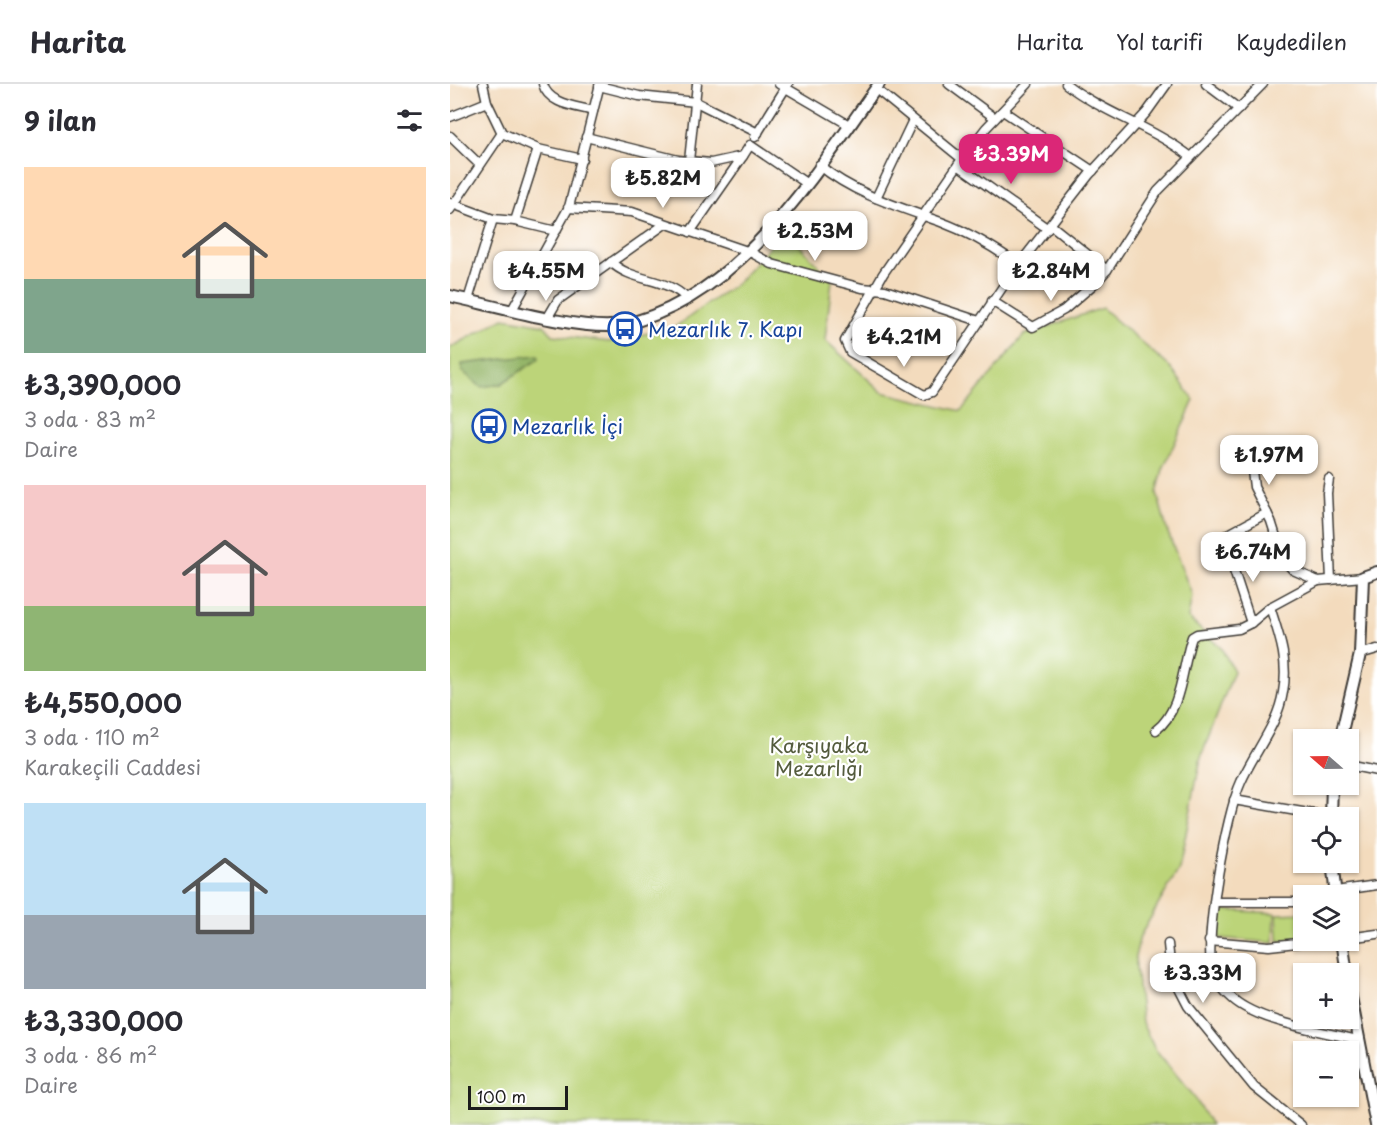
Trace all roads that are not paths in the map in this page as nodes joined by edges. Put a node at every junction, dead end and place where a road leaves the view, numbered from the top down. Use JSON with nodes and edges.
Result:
{"nodes":[{"id":1,"x":483,"y":84,"type":"edge"},
{"id":2,"x":543,"y":84,"type":"edge"},
{"id":3,"x":697,"y":84,"type":"edge"},
{"id":4,"x":949,"y":84,"type":"edge"},
{"id":5,"x":1028,"y":84,"type":"edge"},
{"id":6,"x":1066,"y":84,"type":"edge"},
{"id":7,"x":1167,"y":84,"type":"edge"},
{"id":8,"x":1206,"y":84,"type":"edge"},
{"id":9,"x":1263,"y":84,"type":"edge"},
{"id":10,"x":600,"y":85,"type":"edge"},
{"id":11,"x":784,"y":85,"type":"edge"},
{"id":12,"x":878,"y":85,"type":"edge"},
{"id":13,"x":487,"y":102,"type":"junction"},
{"id":14,"x":696,"y":102,"type":"junction"},
{"id":15,"x":1239,"y":109,"type":"junction"},
{"id":16,"x":593,"y":111,"type":"junction"},
{"id":17,"x":1003,"y":111,"type":"junction"},
{"id":18,"x":450,"y":117,"type":"edge"},
{"id":19,"x":995,"y":118,"type":"junction"},
{"id":20,"x":913,"y":120,"type":"junction"},
{"id":21,"x":1136,"y":123,"type":"junction"},
{"id":22,"x":849,"y":125,"type":"junction"},
{"id":23,"x":501,"y":133,"type":"junction"},
{"id":24,"x":758,"y":133,"type":"junction"},
{"id":25,"x":450,"y":136,"type":"edge"},
{"id":26,"x":586,"y":137,"type":"junction"},
{"id":27,"x":750,"y":145,"type":"junction"},
{"id":28,"x":538,"y":149,"type":"junction"},
{"id":29,"x":743,"y":156,"type":"junction"},
{"id":30,"x":1191,"y":157,"type":"junction"},
{"id":31,"x":582,"y":159,"type":"junction"},
{"id":32,"x":690,"y":161,"type":"junction"},
{"id":33,"x":960,"y":162,"type":"junction"},
{"id":34,"x":480,"y":165,"type":"junction"},
{"id":35,"x":819,"y":165,"type":"junction"},
{"id":36,"x":1093,"y":171,"type":"junction"},
{"id":37,"x":806,"y":183,"type":"junction"},
{"id":38,"x":876,"y":198,"type":"junction"},
{"id":39,"x":451,"y":206,"type":"edge"},
{"id":40,"x":568,"y":208,"type":"junction"},
{"id":41,"x":922,"y":216,"type":"junction"},
{"id":42,"x":493,"y":219,"type":"junction"},
{"id":43,"x":515,"y":221,"type":"junction"},
{"id":44,"x":665,"y":224,"type":"junction"},
{"id":45,"x":1049,"y":227,"type":"junction"},
{"id":46,"x":556,"y":231,"type":"junction"},
{"id":47,"x":690,"y":232,"type":"junction"},
{"id":48,"x":750,"y":252,"type":"junction"},
{"id":49,"x":611,"y":262,"type":"junction"},
{"id":50,"x":1018,"y":265,"type":"junction"},
{"id":51,"x":1107,"y":270,"type":"junction"},
{"id":52,"x":873,"y":290,"type":"junction"},
{"id":53,"x":450,"y":296,"type":"edge"},
{"id":54,"x":686,"y":298,"type":"junction"},
{"id":55,"x":468,"y":300,"type":"junction"},
{"id":56,"x":992,"y":301,"type":"junction"},
{"id":57,"x":512,"y":310,"type":"junction"},
{"id":58,"x":548,"y":317,"type":"junction"},
{"id":59,"x":979,"y":321,"type":"junction"},
{"id":60,"x":1251,"y":463,"type":"dead end"},
{"id":61,"x":1329,"y":479,"type":"dead end"},
{"id":62,"x":1267,"y":513,"type":"junction"},
{"id":63,"x":1377,"y":572,"type":"edge"},
{"id":64,"x":1363,"y":578,"type":"junction"},
{"id":65,"x":1331,"y":580,"type":"junction"},
{"id":66,"x":1318,"y":581,"type":"junction"},
{"id":67,"x":1270,"y":607,"type":"junction"},
{"id":68,"x":1251,"y":623,"type":"junction"},
{"id":69,"x":1377,"y":649,"type":"edge"},
{"id":70,"x":1360,"y":654,"type":"junction"},
{"id":71,"x":1343,"y":729,"type":"edge"},
{"id":72,"x":1156,"y":730,"type":"dead end"},
{"id":73,"x":1359,"y":767,"type":"edge"},
{"id":74,"x":1377,"y":771,"type":"edge"},
{"id":75,"x":1234,"y":800,"type":"junction"},
{"id":76,"x":1293,"y":810,"type":"edge"},
{"id":77,"x":1377,"y":885,"type":"edge"},
{"id":78,"x":1359,"y":889,"type":"edge"},
{"id":79,"x":1215,"y":902,"type":"junction"},
{"id":80,"x":1293,"y":902,"type":"edge"},
{"id":81,"x":1377,"y":934,"type":"edge"},
{"id":82,"x":1359,"y":936,"type":"edge"},
{"id":83,"x":1209,"y":941,"type":"junction"},
{"id":84,"x":1293,"y":943,"type":"edge"},
{"id":85,"x":1167,"y":944,"type":"dead end"},
{"id":86,"x":1356,"y":1029,"type":"edge"},
{"id":87,"x":1358,"y":1040,"type":"junction"},
{"id":88,"x":1301,"y":1125,"type":"edge"},
{"id":89,"x":1376,"y":1125,"type":"edge"}],
"edges":[{"from":1,"to":13,"type":"street"},
{"from":2,"to":16,"type":"street"},
{"from":3,"to":14,"type":"street"},
{"from":4,"to":19,"type":"street"},
{"from":5,"to":17,"type":"street"},
{"from":6,"to":21,"type":"street"},
{"from":7,"to":21,"type":"street"},
{"from":8,"to":15,"type":"street"},
{"from":9,"to":15,"type":"street"},
{"from":10,"to":14,"type":"street"},
{"from":10,"to":16,"type":"street"},
{"from":11,"to":22,"type":"street"},
{"from":11,"to":24,"type":"street"},
{"from":12,"to":20,"type":"street"},
{"from":12,"to":22,"type":"main road"},
{"from":13,"to":18,"type":"street"},
{"from":13,"to":23,"type":"street"},
{"from":14,"to":24,"type":"street"},
{"from":14,"to":32,"type":"street"},
{"from":15,"to":30,"type":"street"},
{"from":16,"to":26,"type":"street"},
{"from":17,"to":19,"type":"street"},
{"from":17,"to":36,"type":"street"},
{"from":19,"to":33,"type":"street"},
{"from":20,"to":33,"type":"street"},
{"from":20,"to":38,"type":"street"},
{"from":21,"to":30,"type":"street"},
{"from":21,"to":36,"type":"street"},
{"from":22,"to":35,"type":"main road"},
{"from":23,"to":28,"type":"street"},
{"from":23,"to":34,"type":"street"},
{"from":24,"to":27,"type":"street"},
{"from":25,"to":34,"type":"street"},
{"from":26,"to":31,"type":"street"},
{"from":26,"to":32,"type":"street"},
{"from":27,"to":29,"type":"street"},
{"from":27,"to":37,"type":"street"},
{"from":28,"to":31,"type":"street"},
{"from":28,"to":43,"type":"street"},
{"from":29,"to":32,"type":"street"},
{"from":29,"to":47,"type":"street"},
{"from":30,"to":51,"type":"street"},
{"from":31,"to":40,"type":"street"},
{"from":33,"to":41,"type":"street"},
{"from":33,"to":45,"type":"street"},
{"from":34,"to":39,"type":"street"},
{"from":35,"to":37,"type":"main road"},
{"from":35,"to":38,"type":"street"},
{"from":36,"to":45,"type":"street"},
{"from":37,"to":48,"type":"main road"},
{"from":38,"to":41,"type":"street"},
{"from":39,"to":42,"type":"street"},
{"from":40,"to":44,"type":"street"},
{"from":40,"to":46,"type":"street"},
{"from":41,"to":50,"type":"street"},
{"from":41,"to":52,"type":"street"},
{"from":42,"to":43,"type":"street"},
{"from":42,"to":55,"type":"street"},
{"from":43,"to":46,"type":"street"},
{"from":44,"to":47,"type":"street"},
{"from":44,"to":49,"type":"street"},
{"from":45,"to":50,"type":"street"},
{"from":45,"to":51,"type":"street"},
{"from":46,"to":57,"type":"street"},
{"from":47,"to":48,"type":"street"},
{"from":48,"to":52,"type":"street"},
{"from":48,"to":54,"type":"main road"},
{"from":49,"to":54,"type":"street"},
{"from":49,"to":58,"type":"street"},
{"from":50,"to":56,"type":"street"},
{"from":51,"to":56,"type":"street"},
{"from":52,"to":59,"type":"street"},
{"from":52,"to":59,"type":"street"},
{"from":53,"to":55,"type":"main road"},
{"from":54,"to":58,"type":"main road"},
{"from":55,"to":57,"type":"main road"},
{"from":56,"to":59,"type":"street"},
{"from":57,"to":58,"type":"main road"},
{"from":60,"to":62,"type":"street"},
{"from":61,"to":65,"type":"street"},
{"from":62,"to":66,"type":"street"},
{"from":62,"to":68,"type":"street"},
{"from":63,"to":64,"type":"main road"},
{"from":64,"to":65,"type":"street"},
{"from":64,"to":70,"type":"main road"},
{"from":65,"to":66,"type":"street"},
{"from":66,"to":67,"type":"street"},
{"from":67,"to":68,"type":"street"},
{"from":67,"to":75,"type":"street"},
{"from":68,"to":72,"type":"street"},
{"from":69,"to":70,"type":"street"},
{"from":70,"to":71,"type":"main road"},
{"from":73,"to":74,"type":"street"},
{"from":75,"to":76,"type":"street"},
{"from":75,"to":79,"type":"street"},
{"from":77,"to":78,"type":"street"},
{"from":79,"to":80,"type":"street"},
{"from":79,"to":83,"type":"street"},
{"from":81,"to":82,"type":"street"},
{"from":83,"to":84,"type":"street"},
{"from":83,"to":87,"type":"street"},
{"from":85,"to":88,"type":"street"},
{"from":86,"to":87,"type":"main road"},
{"from":87,"to":89,"type":"main road"}]}
